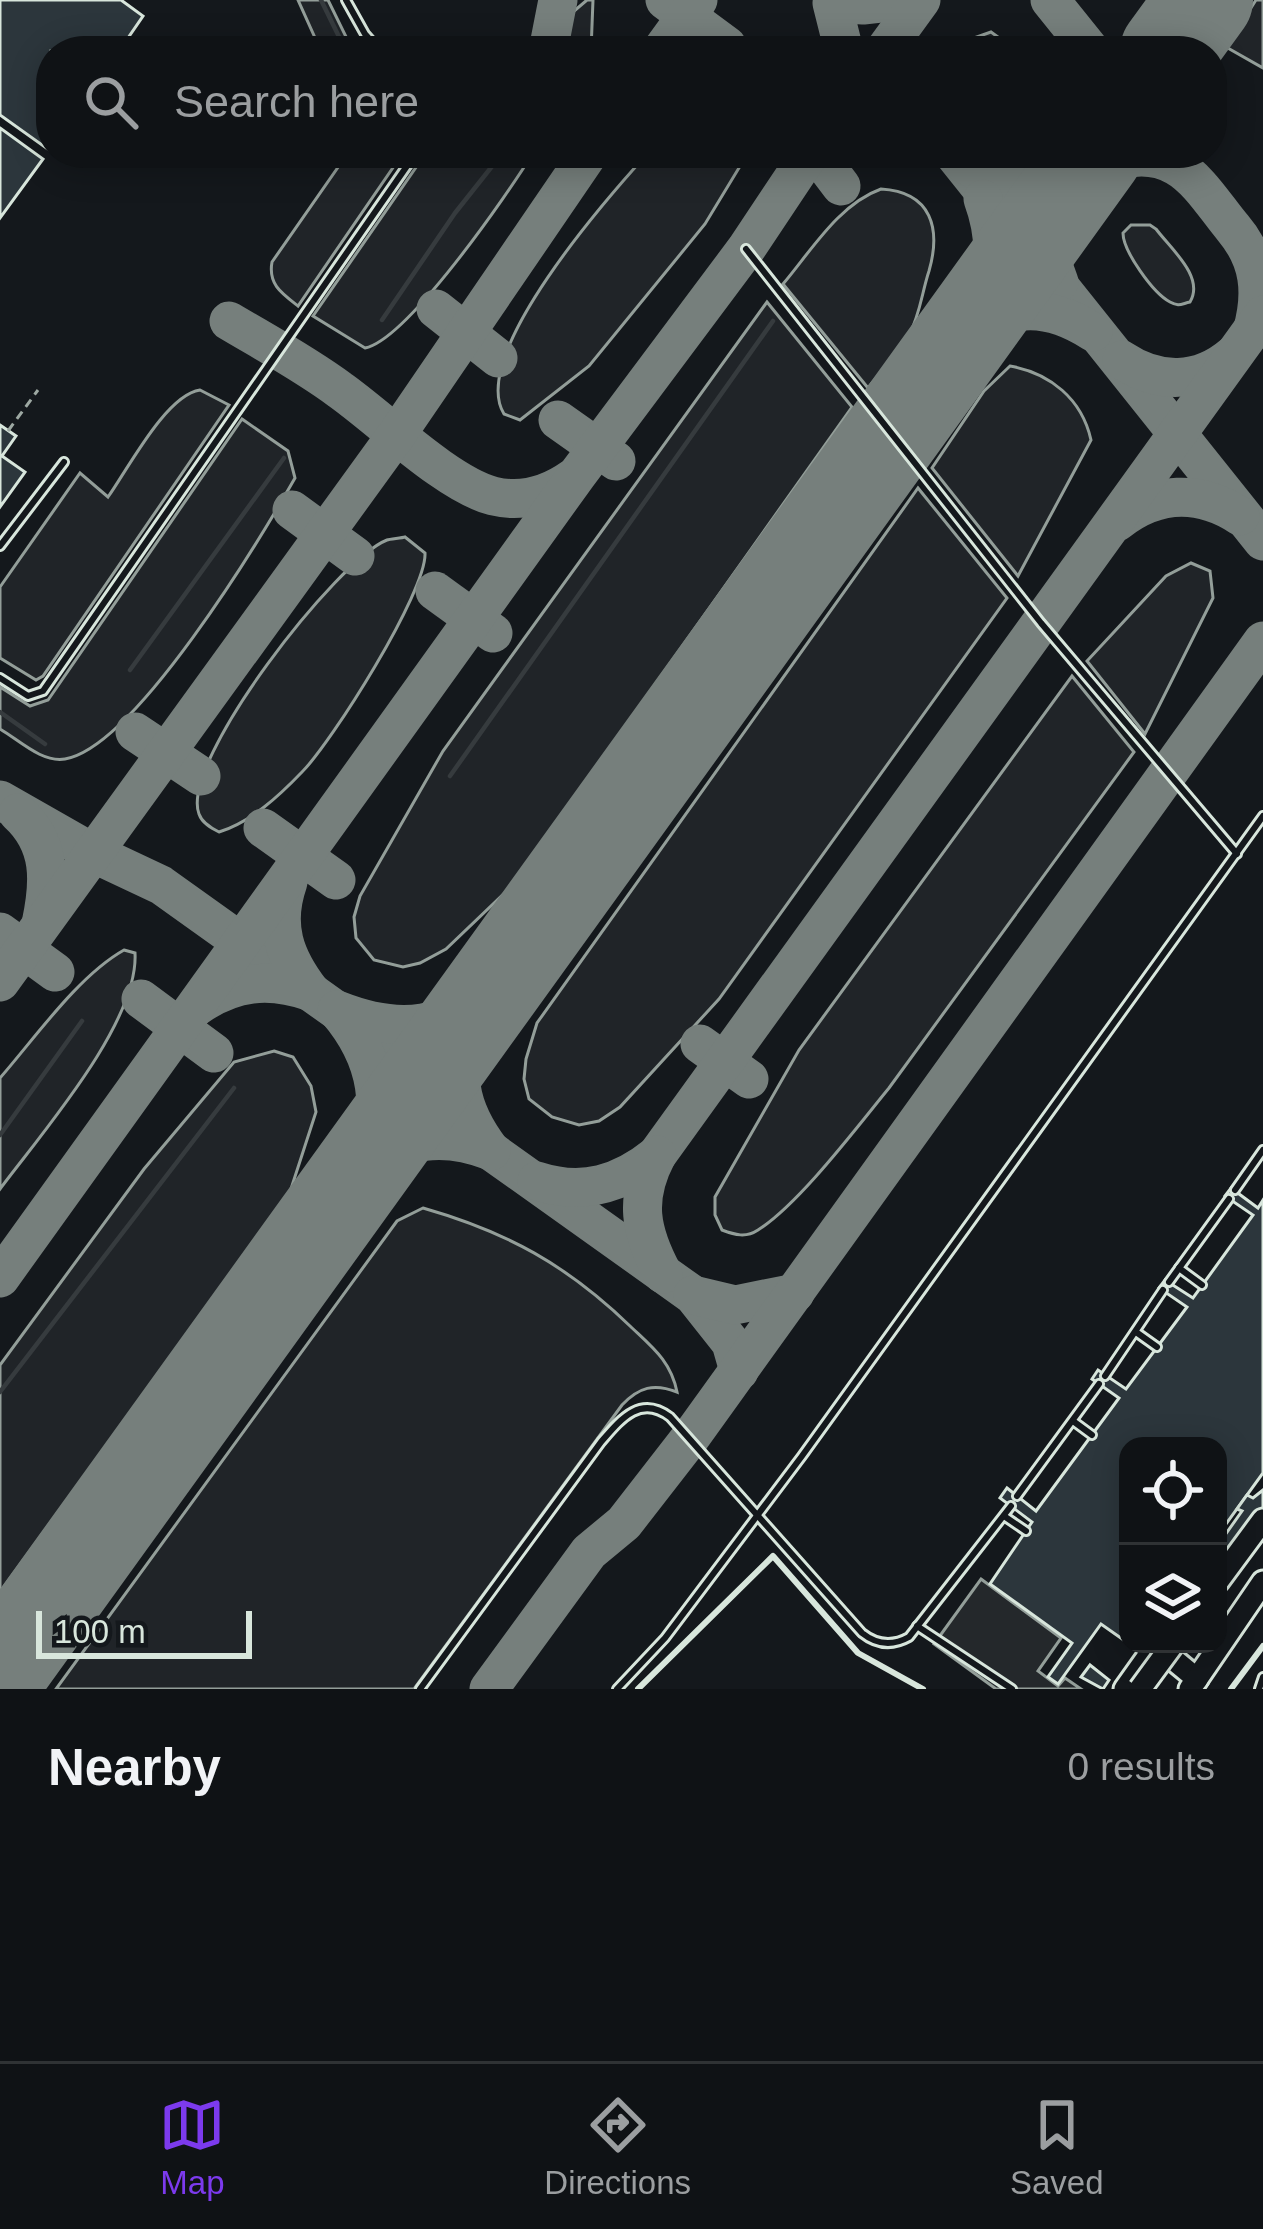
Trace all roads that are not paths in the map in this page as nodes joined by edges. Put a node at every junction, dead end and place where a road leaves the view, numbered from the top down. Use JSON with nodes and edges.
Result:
{"nodes":[{"id":1,"x":346,"y":0,"type":"edge"},
{"id":2,"x":367,"y":36,"type":"edge"},
{"id":3,"x":406,"y":168,"type":"edge"},
{"id":4,"x":746,"y":249,"type":"dead end"},
{"id":5,"x":64,"y":462,"type":"dead end"},
{"id":6,"x":0,"y":546,"type":"edge"},
{"id":7,"x":0,"y":677,"type":"edge"},
{"id":8,"x":1263,"y":816,"type":"edge"},
{"id":9,"x":1237,"y":854,"type":"junction"},
{"id":10,"x":1263,"y":1150,"type":"edge"},
{"id":11,"x":1235,"y":1190,"type":"dead end"},
{"id":12,"x":1229,"y":1199,"type":"dead end"},
{"id":13,"x":1179,"y":1268,"type":"junction"},
{"id":14,"x":1169,"y":1282,"type":"dead end"},
{"id":15,"x":1202,"y":1285,"type":"dead end"},
{"id":16,"x":1163,"y":1290,"type":"dead end"},
{"id":17,"x":1135,"y":1332,"type":"junction"},
{"id":18,"x":1157,"y":1347,"type":"dead end"},
{"id":19,"x":1105,"y":1376,"type":"dead end"},
{"id":20,"x":1099,"y":1384,"type":"dead end"},
{"id":21,"x":1072,"y":1421,"type":"junction"},
{"id":22,"x":1092,"y":1435,"type":"dead end"},
{"id":23,"x":1017,"y":1496,"type":"dead end"},
{"id":24,"x":1263,"y":1502,"type":"edge"},
{"id":25,"x":1011,"y":1506,"type":"dead end"},
{"id":26,"x":758,"y":1514,"type":"junction"},
{"id":27,"x":1003,"y":1516,"type":"junction"},
{"id":28,"x":1263,"y":1520,"type":"edge"},
{"id":29,"x":1026,"y":1531,"type":"dead end"},
{"id":30,"x":1227,"y":1548,"type":"edge"},
{"id":31,"x":1227,"y":1569,"type":"edge"},
{"id":32,"x":1263,"y":1582,"type":"edge"},
{"id":33,"x":917,"y":1626,"type":"junction"},
{"id":34,"x":1150,"y":1653,"type":"edge"},
{"id":35,"x":1164,"y":1653,"type":"edge"},
{"id":36,"x":1166,"y":1653,"type":"edge"},
{"id":37,"x":1263,"y":1677,"type":"edge"},
{"id":38,"x":1193,"y":1684,"type":"edge"},
{"id":39,"x":420,"y":1689,"type":"edge"},
{"id":40,"x":617,"y":1689,"type":"edge"},
{"id":41,"x":1012,"y":1689,"type":"edge"},
{"id":42,"x":1125,"y":1689,"type":"edge"},
{"id":43,"x":1140,"y":1689,"type":"edge"},
{"id":44,"x":1259,"y":1689,"type":"edge"}],
"edges":[{"from":1,"to":2,"type":"lane"},
{"from":3,"to":7,"type":"lane"},
{"from":4,"to":9,"type":"lane"},
{"from":5,"to":6,"type":"lane"},
{"from":8,"to":9,"type":"lane"},
{"from":9,"to":26,"type":"lane"},
{"from":10,"to":11,"type":"lane"},
{"from":12,"to":13,"type":"lane"},
{"from":13,"to":14,"type":"lane"},
{"from":13,"to":15,"type":"lane"},
{"from":16,"to":17,"type":"lane"},
{"from":17,"to":18,"type":"lane"},
{"from":17,"to":19,"type":"lane"},
{"from":20,"to":21,"type":"lane"},
{"from":21,"to":22,"type":"lane"},
{"from":21,"to":23,"type":"lane"},
{"from":24,"to":30,"type":"main road"},
{"from":25,"to":27,"type":"lane"},
{"from":26,"to":33,"type":"lane"},
{"from":26,"to":39,"type":"lane"},
{"from":26,"to":40,"type":"lane"},
{"from":27,"to":29,"type":"lane"},
{"from":27,"to":33,"type":"lane"},
{"from":28,"to":31,"type":"main road"},
{"from":32,"to":38,"type":"main road"},
{"from":33,"to":41,"type":"lane"},
{"from":34,"to":42,"type":"main road"},
{"from":35,"to":38,"type":"main road"},
{"from":36,"to":43,"type":"main road","bridge":true},
{"from":37,"to":44,"type":"lane"}]}
